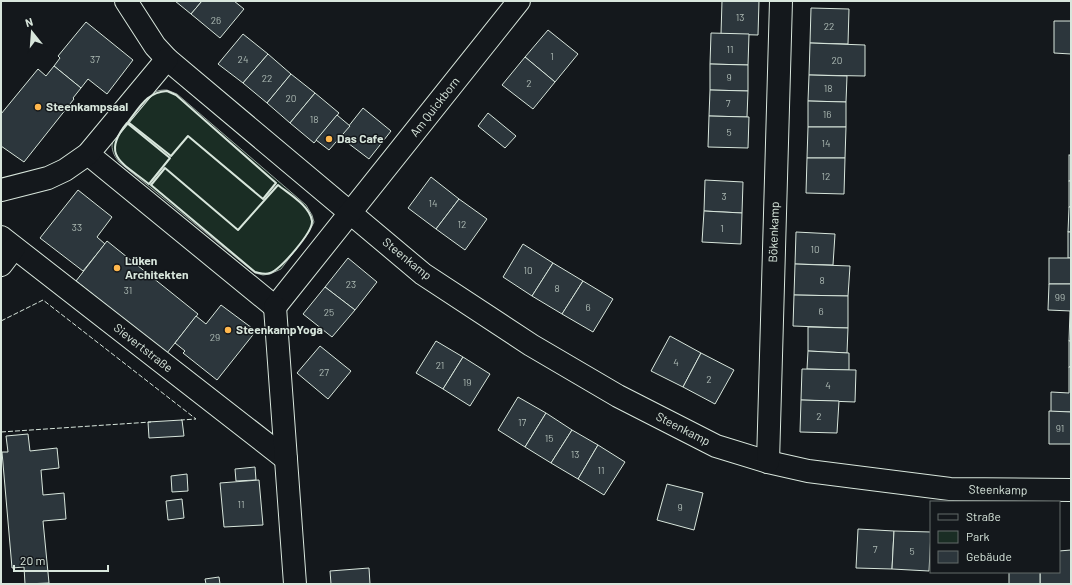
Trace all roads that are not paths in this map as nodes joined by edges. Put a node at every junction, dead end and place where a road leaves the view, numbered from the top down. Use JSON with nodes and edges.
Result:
{"nodes":[{"id":1,"x":126,"y":1,"type":"edge"},
{"id":2,"x":518,"y":1,"type":"edge"},
{"id":3,"x":781,"y":1,"type":"edge"},
{"id":4,"x":167,"y":58,"type":"junction"},
{"id":5,"x":88,"y":154,"type":"junction"},
{"id":6,"x":1,"y":190,"type":"edge"},
{"id":7,"x":351,"y":213,"type":"junction"},
{"id":8,"x":8,"y":242,"type":"edge"},
{"id":9,"x":1,"y":265,"type":"edge"},
{"id":10,"x":274,"y":307,"type":"junction"},
{"id":11,"x":286,"y":459,"type":"junction"},
{"id":12,"x":768,"y":462,"type":"junction"},
{"id":13,"x":1071,"y":490,"type":"edge"},
{"id":14,"x":295,"y":584,"type":"edge"}],
"edges":[{"from":1,"to":4,"type":"street","name":"Steenkamp"},
{"from":2,"to":7,"type":"street","name":"Am Quickborn"},
{"from":3,"to":12,"type":"street","name":"Bökenkamp"},
{"from":4,"to":5,"type":"street"},
{"from":4,"to":7,"type":"street","name":"Steenkamp"},
{"from":5,"to":6,"type":"street"},
{"from":5,"to":10,"type":"street"},
{"from":7,"to":10,"type":"street"},
{"from":7,"to":12,"type":"street","name":"Steenkamp"},
{"from":8,"to":9,"type":"street"},
{"from":8,"to":11,"type":"street","name":"Sievertstraße"},
{"from":10,"to":11,"type":"street"},
{"from":11,"to":14,"type":"street"},
{"from":12,"to":13,"type":"street","name":"Steenkamp"}]}
